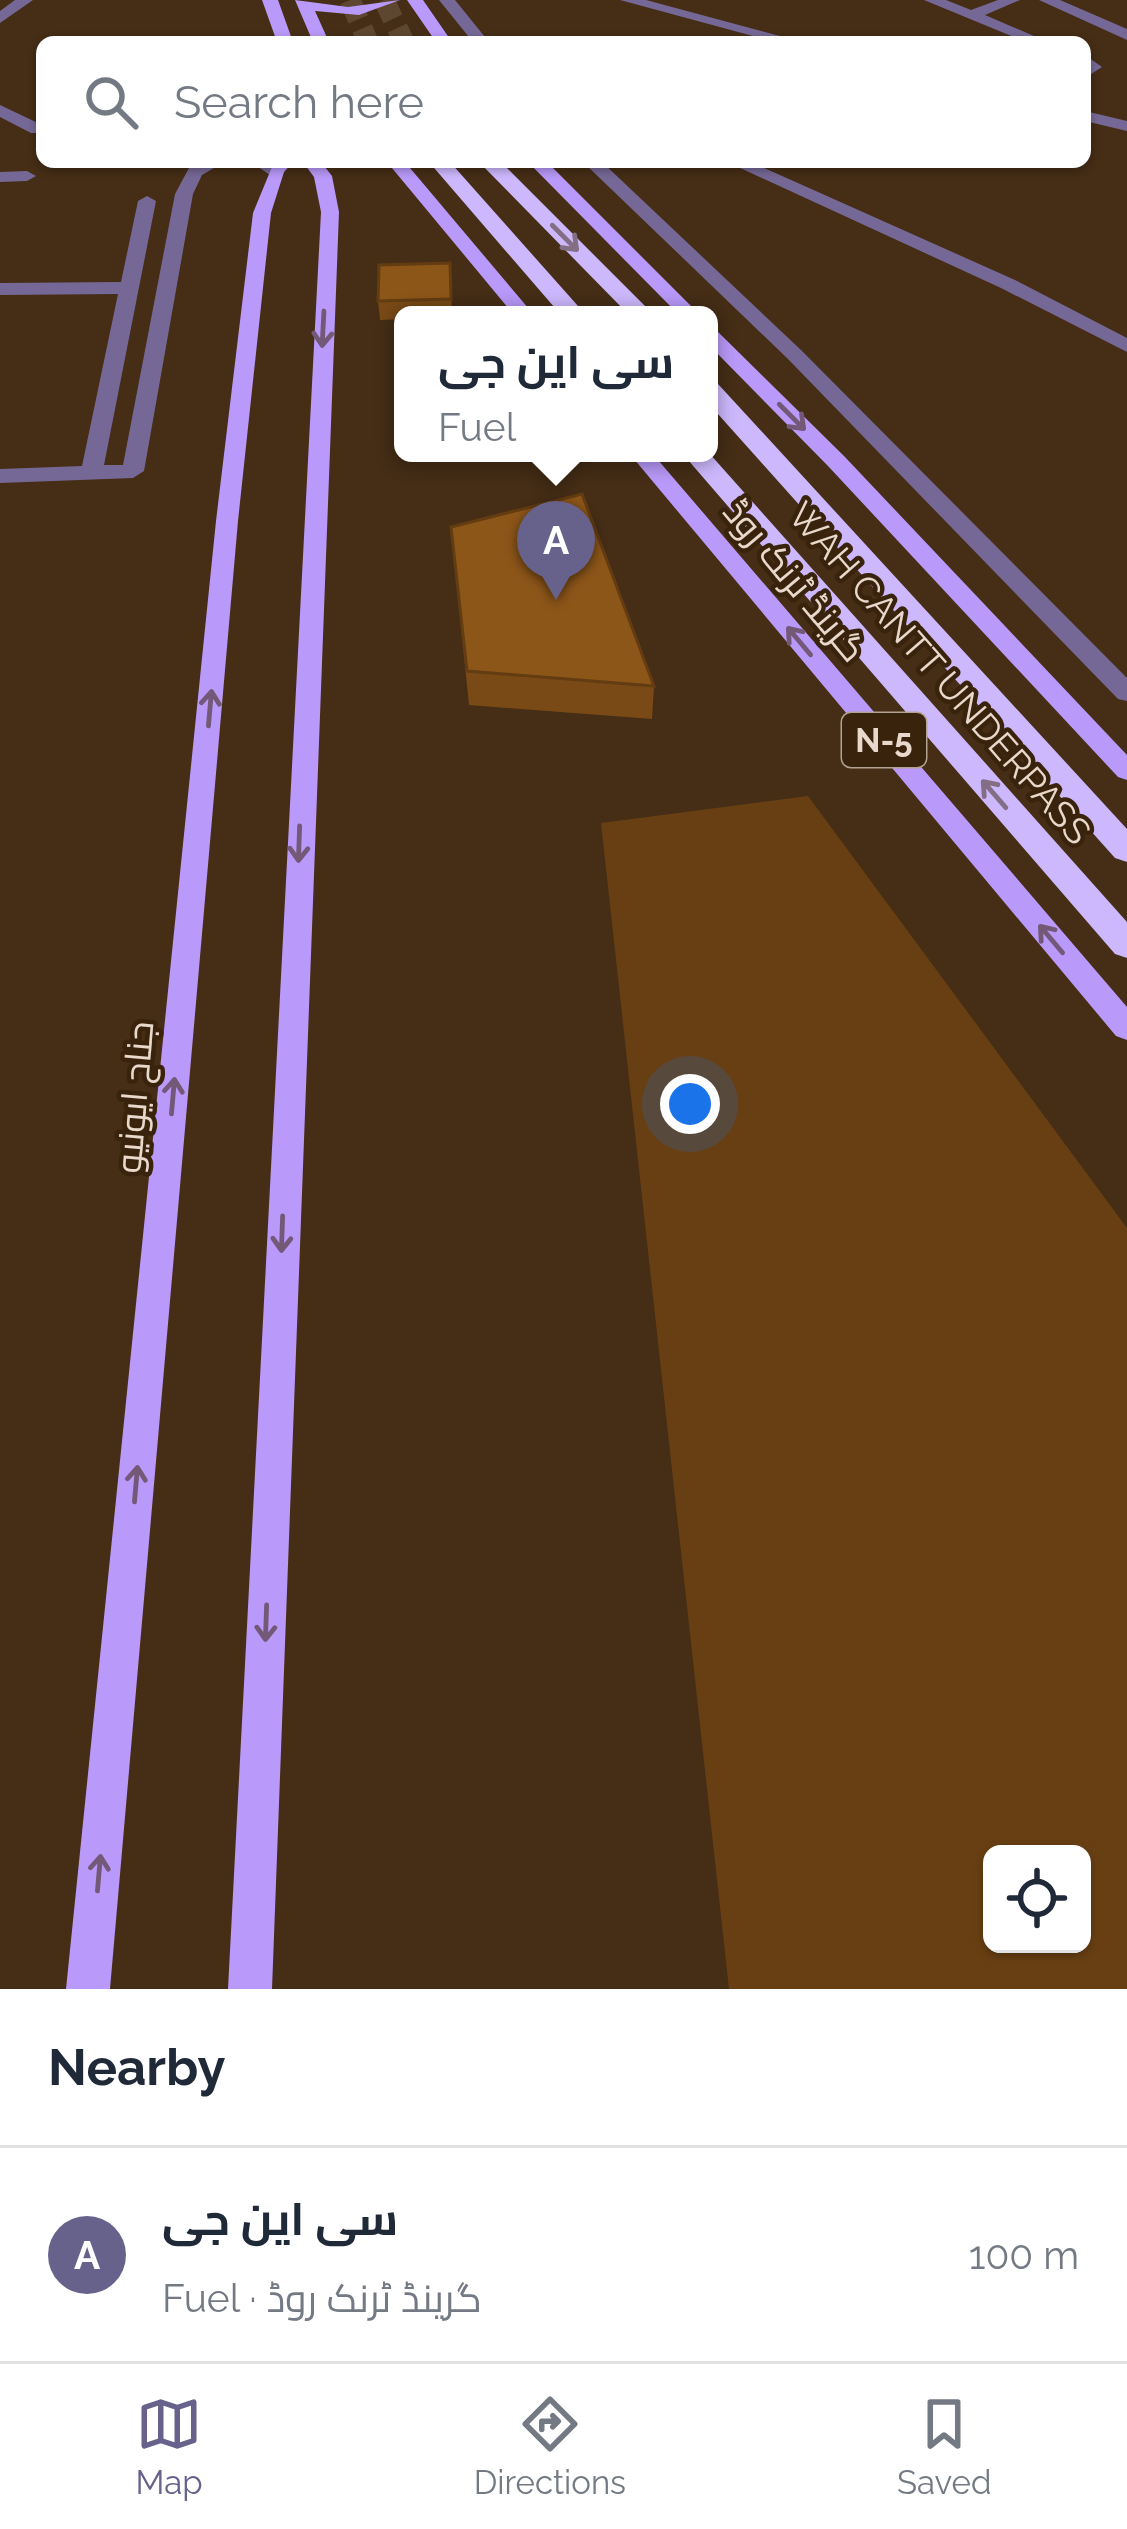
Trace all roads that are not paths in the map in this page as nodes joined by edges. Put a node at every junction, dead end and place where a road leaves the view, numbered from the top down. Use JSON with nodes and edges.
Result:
{"nodes":[{"id":1,"x":26,"y":0,"type":"edge"},
{"id":2,"x":270,"y":0,"type":"edge"},
{"id":3,"x":304,"y":0,"type":"edge"},
{"id":4,"x":392,"y":0,"type":"edge"},
{"id":5,"x":415,"y":0,"type":"edge"},
{"id":6,"x":447,"y":0,"type":"edge"},
{"id":7,"x":628,"y":0,"type":"edge"},
{"id":8,"x":932,"y":0,"type":"edge"},
{"id":9,"x":1012,"y":0,"type":"edge"},
{"id":10,"x":1047,"y":0,"type":"edge"},
{"id":11,"x":971,"y":15,"type":"junction"},
{"id":12,"x":0,"y":18,"type":"edge"},
{"id":13,"x":1127,"y":35,"type":"edge"},
{"id":14,"x":283,"y":36,"type":"edge"},
{"id":15,"x":319,"y":36,"type":"edge"},
{"id":16,"x":440,"y":36,"type":"edge"},
{"id":17,"x":477,"y":36,"type":"edge"},
{"id":18,"x":770,"y":36,"type":"edge"},
{"id":19,"x":1025,"y":36,"type":"edge"},
{"id":20,"x":0,"y":110,"type":"edge"},
{"id":21,"x":1091,"y":117,"type":"edge"},
{"id":22,"x":1127,"y":126,"type":"edge"},
{"id":23,"x":36,"y":128,"type":"edge"},
{"id":24,"x":205,"y":168,"type":"edge"},
{"id":25,"x":272,"y":168,"type":"edge"},
{"id":26,"x":316,"y":168,"type":"edge"},
{"id":27,"x":401,"y":168,"type":"edge"},
{"id":28,"x":445,"y":168,"type":"edge"},
{"id":29,"x":495,"y":168,"type":"edge"},
{"id":30,"x":543,"y":168,"type":"edge"},
{"id":31,"x":598,"y":168,"type":"edge"},
{"id":32,"x":749,"y":168,"type":"edge"},
{"id":33,"x":27,"y":176,"type":"dead end"},
{"id":34,"x":0,"y":177,"type":"edge"},
{"id":35,"x":147,"y":201,"type":"dead end"},
{"id":36,"x":128,"y":288,"type":"junction"},
{"id":37,"x":0,"y":289,"type":"edge"},
{"id":38,"x":516,"y":306,"type":"edge"},
{"id":39,"x":566,"y":306,"type":"edge"},
{"id":40,"x":633,"y":306,"type":"edge"},
{"id":41,"x":681,"y":306,"type":"edge"},
{"id":42,"x":718,"y":343,"type":"edge"},
{"id":43,"x":1127,"y":346,"type":"edge"},
{"id":44,"x":718,"y":399,"type":"edge"},
{"id":45,"x":884,"y":449,"type":"junction"},
{"id":46,"x":836,"y":461,"type":"junction"},
{"id":47,"x":648,"y":462,"type":"edge"},
{"id":48,"x":703,"y":462,"type":"edge"},
{"id":49,"x":92,"y":472,"type":"junction"},
{"id":50,"x":0,"y":476,"type":"edge"},
{"id":51,"x":1127,"y":693,"type":"edge"},
{"id":52,"x":1127,"y":771,"type":"edge"},
{"id":53,"x":1127,"y":850,"type":"edge"},
{"id":54,"x":1127,"y":945,"type":"edge"},
{"id":55,"x":1127,"y":1028,"type":"edge"},
{"id":56,"x":88,"y":1989,"type":"edge"},
{"id":57,"x":250,"y":1989,"type":"edge"}],
"edges":[{"from":1,"to":12,"type":"street"},
{"from":2,"to":14,"type":"main road"},
{"from":3,"to":4,"type":"main road"},
{"from":3,"to":15,"type":"main road"},
{"from":5,"to":16,"type":"main road"},
{"from":6,"to":17,"type":"street"},
{"from":7,"to":18,"type":"street"},
{"from":8,"to":11,"type":"street"},
{"from":9,"to":11,"type":"street"},
{"from":10,"to":13,"type":"street"},
{"from":11,"to":19,"type":"street"},
{"from":20,"to":23,"type":"street"},
{"from":21,"to":22,"type":"street"},
{"from":24,"to":49,"type":"street"},
{"from":56,"to":25,"type":"main road","name":"جناح ایونیو","one_way":true},
{"from":26,"to":57,"type":"main road","one_way":true},
{"from":27,"to":38,"type":"main road"},
{"from":28,"to":39,"type":"highway"},
{"from":29,"to":40,"type":"highway","one_way":true},
{"from":30,"to":41,"type":"main road"},
{"from":31,"to":45,"type":"street"},
{"from":32,"to":43,"type":"street"},
{"from":33,"to":34,"type":"street"},
{"from":35,"to":36,"type":"street"},
{"from":36,"to":37,"type":"street"},
{"from":36,"to":49,"type":"street"},
{"from":42,"to":46,"type":"main road","one_way":true},
{"from":44,"to":53,"type":"highway","name":"WAH CANTT UNDERPASS"},
{"from":45,"to":46,"type":"street"},
{"from":45,"to":51,"type":"street"},
{"from":46,"to":52,"type":"main road"},
{"from":55,"to":47,"type":"main road","name":"گرینڈ ٹرنک روڈ","number":"N-5","one_way":true},
{"from":54,"to":48,"type":"highway","name":"WAH CANTT UNDERPASS","one_way":true},
{"from":49,"to":50,"type":"street"}]}
